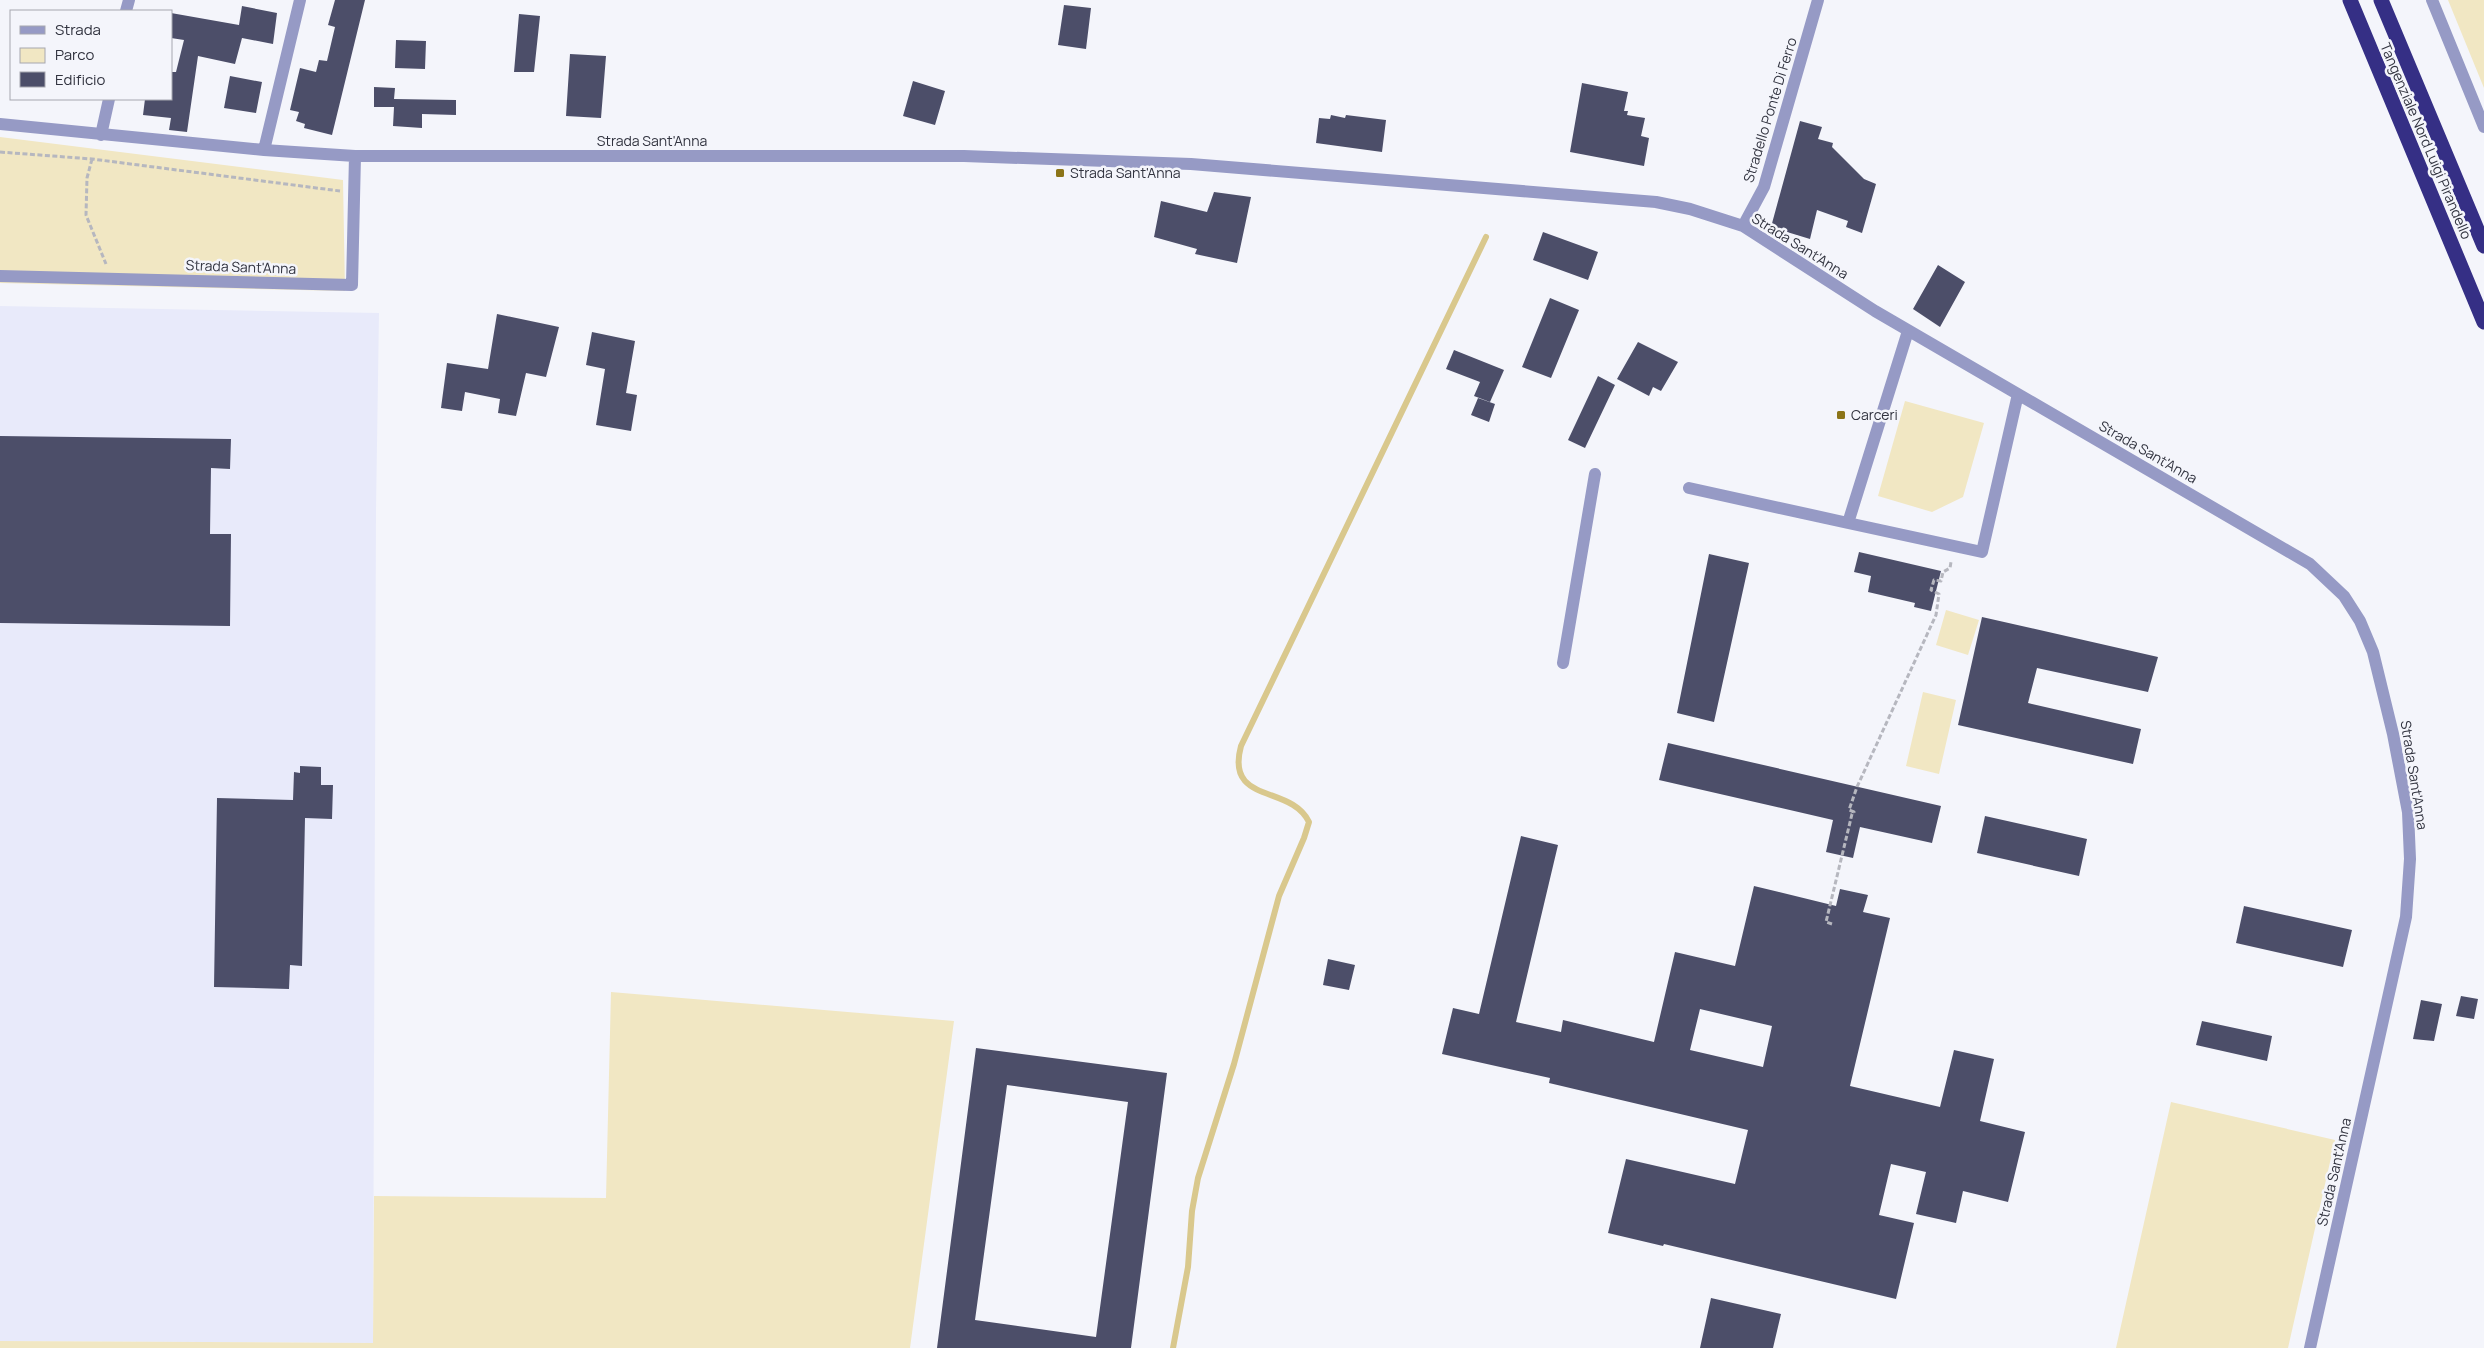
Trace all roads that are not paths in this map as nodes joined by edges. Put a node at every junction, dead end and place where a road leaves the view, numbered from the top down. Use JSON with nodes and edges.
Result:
{"nodes":[{"id":1,"x":300,"y":0,"type":"edge"},
{"id":2,"x":1818,"y":0,"type":"edge"},
{"id":3,"x":2350,"y":0,"type":"edge"},
{"id":4,"x":2381,"y":0,"type":"edge"},
{"id":5,"x":2432,"y":0,"type":"edge"},
{"id":6,"x":109,"y":100,"type":"edge"},
{"id":7,"x":0,"y":124,"type":"edge"},
{"id":8,"x":2484,"y":127,"type":"edge"},
{"id":9,"x":101,"y":135,"type":"junction"},
{"id":10,"x":264,"y":150,"type":"junction"},
{"id":11,"x":355,"y":156,"type":"junction"},
{"id":12,"x":1743,"y":226,"type":"junction"},
{"id":13,"x":2484,"y":246,"type":"edge"},
{"id":14,"x":0,"y":276,"type":"edge"},
{"id":15,"x":2484,"y":322,"type":"edge"},
{"id":16,"x":1908,"y":330,"type":"junction"},
{"id":17,"x":2018,"y":394,"type":"junction"},
{"id":18,"x":1595,"y":474,"type":"dead end"},
{"id":19,"x":1689,"y":488,"type":"dead end"},
{"id":20,"x":1848,"y":523,"type":"junction"},
{"id":21,"x":1563,"y":663,"type":"dead end"},
{"id":22,"x":2310,"y":1348,"type":"edge"}],
"edges":[{"from":1,"to":10,"type":"street"},
{"from":2,"to":12,"type":"street","name":"Stradello Ponte Di Ferro"},
{"from":3,"to":15,"type":"highway","name":"Tangenziale Nord Luigi Pirandello"},
{"from":4,"to":13,"type":"highway","name":"Tangenziale Nord Luigi Pirandello"},
{"from":5,"to":8,"type":"street"},
{"from":6,"to":9,"type":"street"},
{"from":7,"to":9,"type":"street","name":"Strada Sant'Anna"},
{"from":9,"to":10,"type":"street","name":"Strada Sant'Anna"},
{"from":10,"to":11,"type":"street","name":"Strada Sant'Anna"},
{"from":11,"to":12,"type":"street","name":"Strada Sant'Anna"},
{"from":11,"to":14,"type":"street","name":"Strada Sant'Anna"},
{"from":12,"to":16,"type":"street","name":"Strada Sant'Anna"},
{"from":16,"to":17,"type":"street","name":"Strada Sant'Anna"},
{"from":16,"to":20,"type":"street"},
{"from":17,"to":20,"type":"street"},
{"from":17,"to":22,"type":"street","name":"Strada Sant'Anna"},
{"from":18,"to":21,"type":"street"},
{"from":19,"to":20,"type":"street"}]}
